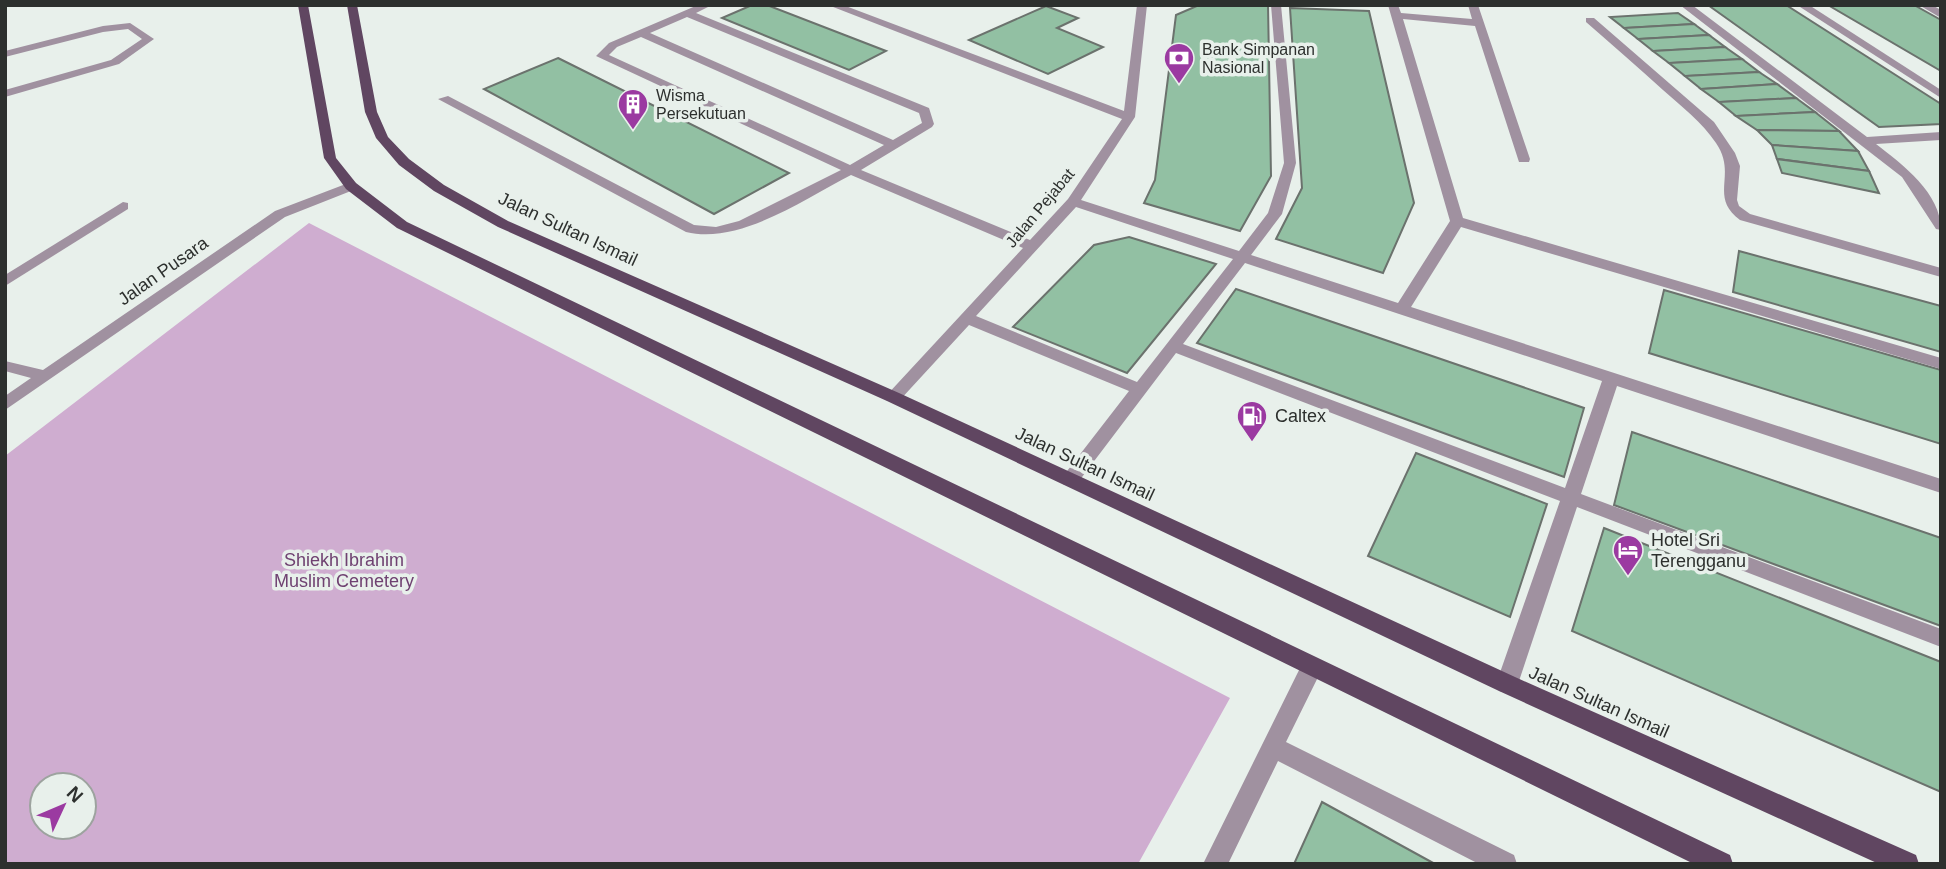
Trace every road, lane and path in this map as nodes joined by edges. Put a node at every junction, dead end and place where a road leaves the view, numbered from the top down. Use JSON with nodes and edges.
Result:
{"nodes":[{"id":1,"x":303,"y":5,"type":"edge"},
{"id":2,"x":352,"y":5,"type":"edge"},
{"id":3,"x":707,"y":5,"type":"edge"},
{"id":4,"x":833,"y":5,"type":"edge"},
{"id":5,"x":1142,"y":5,"type":"edge"},
{"id":6,"x":1276,"y":5,"type":"edge"},
{"id":7,"x":1473,"y":5,"type":"edge"},
{"id":8,"x":1685,"y":5,"type":"edge"},
{"id":9,"x":1802,"y":5,"type":"edge"},
{"id":10,"x":1924,"y":5,"type":"edge"},
{"id":11,"x":1396,"y":10,"type":"edge"},
{"id":12,"x":686,"y":13,"type":"junction"},
{"id":13,"x":1941,"y":15,"type":"edge"},
{"id":14,"x":1590,"y":20,"type":"dead end"},
{"id":15,"x":1479,"y":23,"type":"junction"},
{"id":16,"x":639,"y":32,"type":"junction"},
{"id":17,"x":5,"y":54,"type":"edge"},
{"id":18,"x":5,"y":94,"type":"edge"},
{"id":19,"x":1941,"y":95,"type":"edge"},
{"id":20,"x":444,"y":99,"type":"dead end"},
{"id":21,"x":1129,"y":117,"type":"junction"},
{"id":22,"x":1941,"y":136,"type":"edge"},
{"id":23,"x":1868,"y":141,"type":"junction"},
{"id":24,"x":894,"y":145,"type":"junction"},
{"id":25,"x":1524,"y":159,"type":"dead end"},
{"id":26,"x":851,"y":170,"type":"junction"},
{"id":27,"x":351,"y":186,"type":"junction"},
{"id":28,"x":1073,"y":202,"type":"junction"},
{"id":29,"x":123,"y":206,"type":"dead end"},
{"id":30,"x":1457,"y":221,"type":"junction"},
{"id":31,"x":1941,"y":226,"type":"edge"},
{"id":32,"x":1033,"y":247,"type":"junction"},
{"id":33,"x":1243,"y":256,"type":"junction"},
{"id":34,"x":1941,"y":273,"type":"edge"},
{"id":35,"x":5,"y":282,"type":"edge"},
{"id":36,"x":1403,"y":308,"type":"junction"},
{"id":37,"x":966,"y":318,"type":"junction"},
{"id":38,"x":1173,"y":346,"type":"junction"},
{"id":39,"x":1941,"y":363,"type":"edge"},
{"id":40,"x":5,"y":366,"type":"edge"},
{"id":41,"x":45,"y":376,"type":"junction"},
{"id":42,"x":1612,"y":376,"type":"junction"},
{"id":43,"x":1139,"y":389,"type":"junction"},
{"id":44,"x":892,"y":397,"type":"junction"},
{"id":45,"x":5,"y":404,"type":"edge"},
{"id":46,"x":1070,"y":480,"type":"junction"},
{"id":47,"x":1941,"y":486,"type":"edge"},
{"id":48,"x":1572,"y":495,"type":"junction"},
{"id":49,"x":1941,"y":638,"type":"edge"},
{"id":50,"x":1312,"y":667,"type":"junction"},
{"id":51,"x":1507,"y":684,"type":"junction"},
{"id":52,"x":1273,"y":747,"type":"junction"},
{"id":53,"x":1215,"y":864,"type":"edge"},
{"id":54,"x":1505,"y":864,"type":"edge"},
{"id":55,"x":1721,"y":864,"type":"edge"},
{"id":56,"x":1907,"y":864,"type":"edge"}],
"edges":[{"from":1,"to":27,"type":"main road"},
{"from":2,"to":44,"type":"main road","name":"Jalan Sultan Ismail"},
{"from":3,"to":12,"type":"street"},
{"from":4,"to":21,"type":"street"},
{"from":5,"to":21,"type":"street","name":"Jalan Pejabat"},
{"from":6,"to":33,"type":"street"},
{"from":7,"to":15,"type":"street"},
{"from":8,"to":23,"type":"street"},
{"from":9,"to":19,"type":"street"},
{"from":10,"to":13,"type":"street"},
{"from":11,"to":15,"type":"street"},
{"from":11,"to":30,"type":"street"},
{"from":12,"to":16,"type":"street"},
{"from":12,"to":24,"type":"street"},
{"from":14,"to":34,"type":"street"},
{"from":15,"to":25,"type":"street"},
{"from":16,"to":24,"type":"street"},
{"from":16,"to":26,"type":"street"},
{"from":17,"to":18,"type":"street"},
{"from":20,"to":26,"type":"street"},
{"from":21,"to":28,"type":"street","name":"Jalan Pejabat"},
{"from":22,"to":23,"type":"street"},
{"from":23,"to":31,"type":"street"},
{"from":24,"to":26,"type":"street"},
{"from":26,"to":32,"type":"street"},
{"from":27,"to":41,"type":"street","name":"Jalan Pusara"},
{"from":27,"to":50,"type":"main road"},
{"from":28,"to":32,"type":"street","name":"Jalan Pejabat"},
{"from":28,"to":33,"type":"street"},
{"from":29,"to":35,"type":"street"},
{"from":30,"to":36,"type":"street"},
{"from":30,"to":39,"type":"street"},
{"from":32,"to":37,"type":"street","name":"Jalan Pejabat"},
{"from":33,"to":36,"type":"street"},
{"from":33,"to":38,"type":"street"},
{"from":36,"to":42,"type":"street"},
{"from":37,"to":43,"type":"street"},
{"from":37,"to":44,"type":"street","name":"Jalan Pejabat"},
{"from":38,"to":43,"type":"street"},
{"from":38,"to":48,"type":"street"},
{"from":40,"to":41,"type":"street"},
{"from":41,"to":45,"type":"street","name":"Jalan Pusara"},
{"from":42,"to":47,"type":"street"},
{"from":42,"to":48,"type":"street"},
{"from":43,"to":46,"type":"street"},
{"from":44,"to":46,"type":"main road","name":"Jalan Sultan Ismail"},
{"from":46,"to":51,"type":"main road","name":"Jalan Sultan Ismail"},
{"from":48,"to":49,"type":"street"},
{"from":48,"to":51,"type":"street"},
{"from":50,"to":52,"type":"street"},
{"from":50,"to":55,"type":"main road"},
{"from":51,"to":56,"type":"main road","name":"Jalan Sultan Ismail"},
{"from":52,"to":53,"type":"street"},
{"from":52,"to":54,"type":"street"}]}
